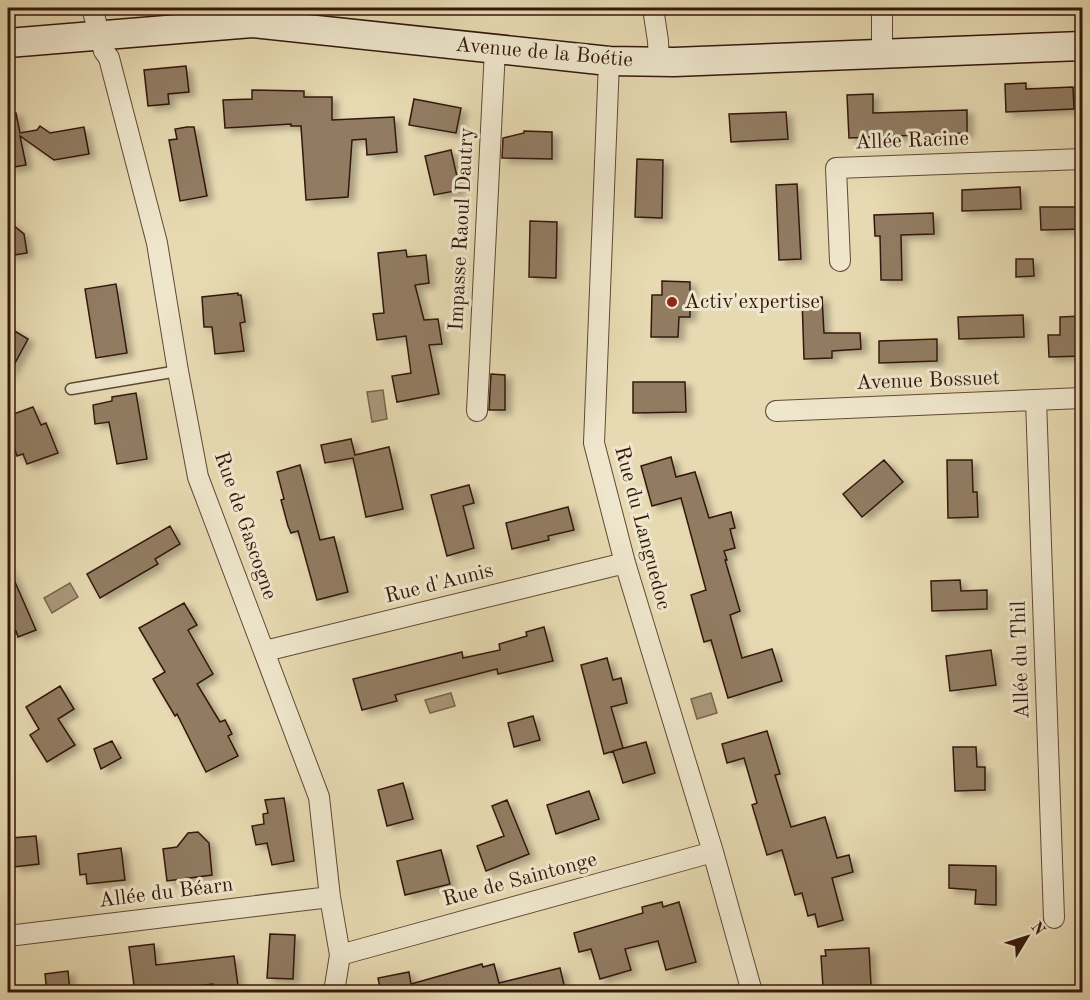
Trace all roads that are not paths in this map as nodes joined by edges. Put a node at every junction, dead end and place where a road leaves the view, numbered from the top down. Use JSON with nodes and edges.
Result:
{"nodes":[{"id":1,"x":92,"y":8,"type":"edge"},
{"id":2,"x":653,"y":8,"type":"edge"},
{"id":3,"x":882,"y":8,"type":"edge"},
{"id":4,"x":100,"y":36,"type":"junction"},
{"id":5,"x":8,"y":43,"type":"edge"},
{"id":6,"x":1083,"y":46,"type":"edge"},
{"id":7,"x":495,"y":49,"type":"junction"},
{"id":8,"x":882,"y":54,"type":"junction"},
{"id":9,"x":609,"y":62,"type":"junction"},
{"id":10,"x":659,"y":62,"type":"junction"},
{"id":11,"x":1083,"y":159,"type":"edge"},
{"id":12,"x":840,"y":261,"type":"dead end"},
{"id":13,"x":178,"y":371,"type":"junction"},
{"id":14,"x":71,"y":389,"type":"dead end"},
{"id":15,"x":1083,"y":398,"type":"edge"},
{"id":16,"x":1036,"y":400,"type":"junction"},
{"id":17,"x":477,"y":411,"type":"dead end"},
{"id":18,"x":776,"y":411,"type":"dead end"},
{"id":19,"x":625,"y":563,"type":"junction"},
{"id":20,"x":265,"y":651,"type":"junction"},
{"id":21,"x":713,"y":852,"type":"junction"},
{"id":22,"x":330,"y":897,"type":"junction"},
{"id":23,"x":1054,"y":918,"type":"dead end"},
{"id":24,"x":8,"y":936,"type":"edge"},
{"id":25,"x":340,"y":955,"type":"junction"},
{"id":26,"x":334,"y":993,"type":"edge"},
{"id":27,"x":752,"y":993,"type":"edge"}],
"edges":[{"from":1,"to":4,"type":"street","name":"Rue de Gascogne"},
{"from":2,"to":10,"type":"street"},
{"from":3,"to":8,"type":"street"},
{"from":4,"to":5,"type":"main road","name":"Avenue de la Boétie"},
{"from":4,"to":7,"type":"main road","name":"Avenue de la Boétie"},
{"from":4,"to":13,"type":"street","name":"Rue de Gascogne"},
{"from":6,"to":8,"type":"main road","name":"Avenue de la Boétie"},
{"from":7,"to":9,"type":"main road","name":"Avenue de la Boétie"},
{"from":7,"to":17,"type":"street","name":"Impasse Raoul Dautry"},
{"from":8,"to":10,"type":"main road","name":"Avenue de la Boétie"},
{"from":9,"to":10,"type":"main road","name":"Avenue de la Boétie"},
{"from":9,"to":19,"type":"street","name":"Rue du Languedoc"},
{"from":11,"to":12,"type":"street","name":"Allée Racine"},
{"from":13,"to":14,"type":"lane"},
{"from":13,"to":20,"type":"street","name":"Rue de Gascogne"},
{"from":15,"to":16,"type":"street","name":"Avenue Bossuet"},
{"from":16,"to":18,"type":"street","name":"Avenue Bossuet"},
{"from":16,"to":23,"type":"street","name":"Allée du Thil"},
{"from":19,"to":20,"type":"street","name":"Rue d'Aunis"},
{"from":19,"to":21,"type":"street","name":"Rue du Languedoc"},
{"from":20,"to":22,"type":"street","name":"Rue de Gascogne"},
{"from":21,"to":25,"type":"street","name":"Rue de Saintonge"},
{"from":21,"to":27,"type":"street","name":"Rue du Languedoc"},
{"from":22,"to":24,"type":"street","name":"Allée du Béarn"},
{"from":22,"to":25,"type":"street","name":"Rue de Gascogne"},
{"from":25,"to":26,"type":"street","name":"Rue de Gascogne"}]}
